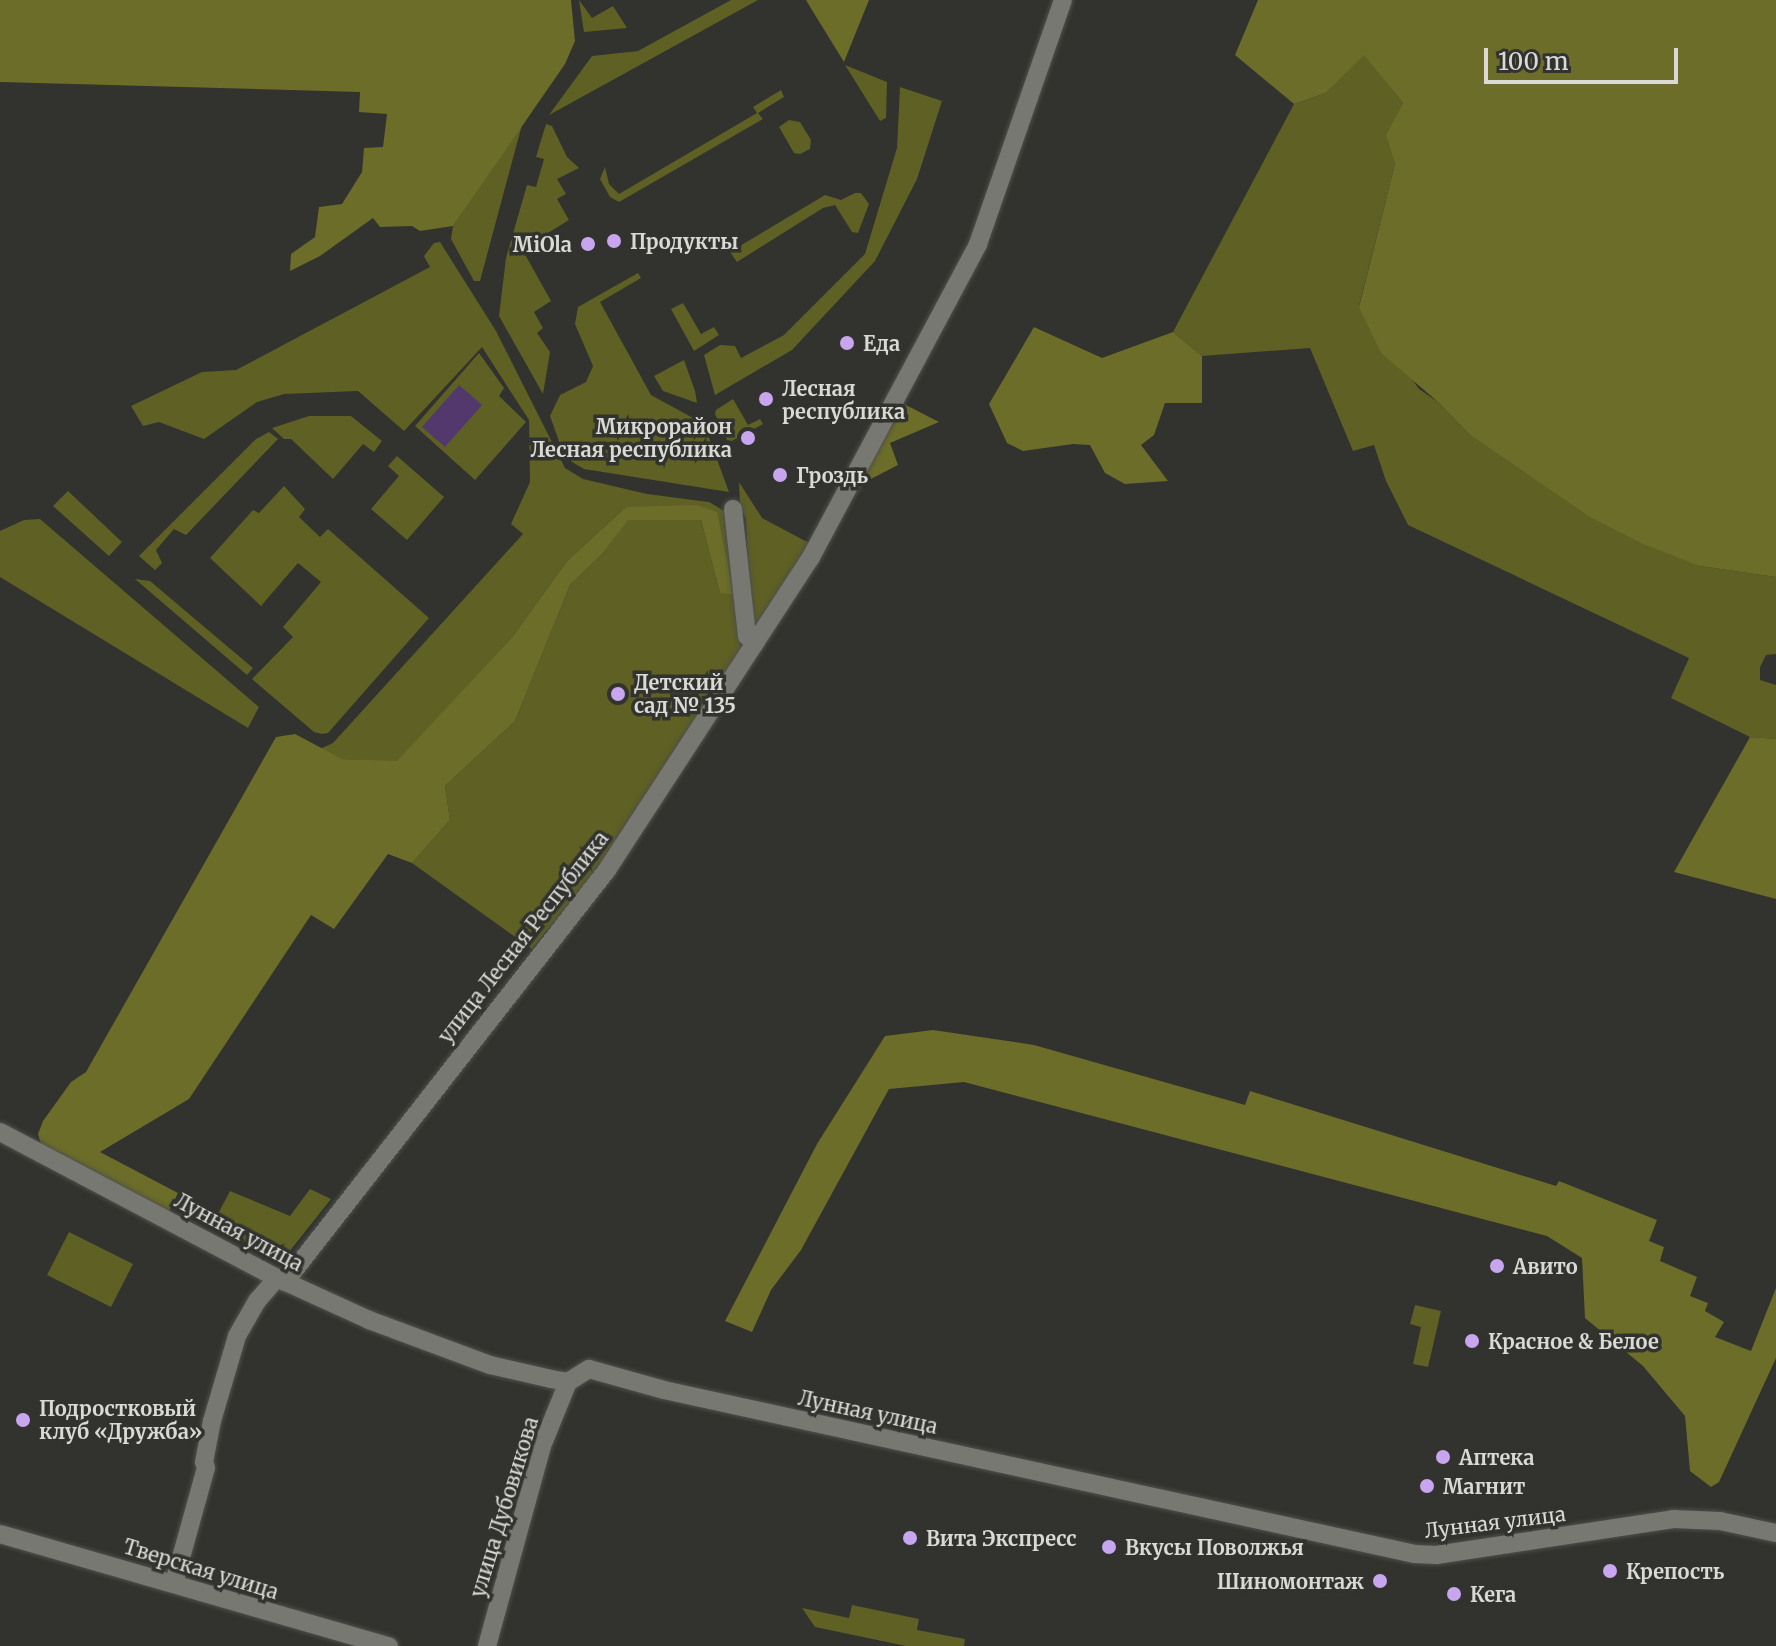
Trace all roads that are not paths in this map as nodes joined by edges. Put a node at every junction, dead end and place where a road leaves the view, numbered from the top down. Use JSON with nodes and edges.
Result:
{"nodes":[{"id":1,"x":1063,"y":0,"type":"edge"},
{"id":2,"x":733,"y":509,"type":"dead end"},
{"id":3,"x":755,"y":644,"type":"junction"},
{"id":4,"x":0,"y":1132,"type":"edge"},
{"id":5,"x":281,"y":1280,"type":"junction"},
{"id":6,"x":568,"y":1382,"type":"junction"},
{"id":7,"x":1776,"y":1533,"type":"edge"},
{"id":8,"x":0,"y":1534,"type":"edge"},
{"id":9,"x":174,"y":1583,"type":"junction"},
{"id":10,"x":389,"y":1646,"type":"edge"},
{"id":11,"x":487,"y":1646,"type":"edge"}],
"edges":[{"from":1,"to":3,"type":"street","name":"улица Лесная Республика"},
{"from":2,"to":3,"type":"street"},
{"from":3,"to":5,"type":"street","name":"улица Лесная Республика"},
{"from":4,"to":5,"type":"street","name":"Лунная улица"},
{"from":5,"to":6,"type":"street","name":"Лунная улица"},
{"from":5,"to":9,"type":"street","name":"улица Лесная Республика"},
{"from":6,"to":7,"type":"street","name":"Лунная улица"},
{"from":6,"to":11,"type":"street","name":"улица Дубовикова"},
{"from":8,"to":9,"type":"street","name":"Тверская улица"},
{"from":9,"to":10,"type":"street","name":"Тверская улица"}]}
